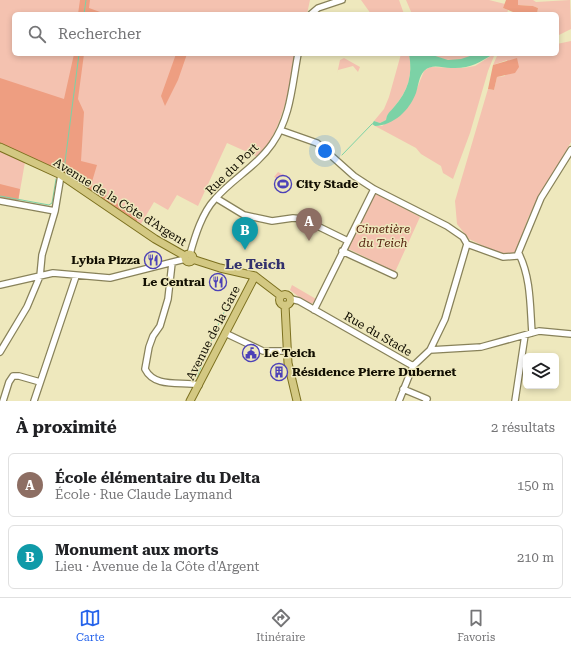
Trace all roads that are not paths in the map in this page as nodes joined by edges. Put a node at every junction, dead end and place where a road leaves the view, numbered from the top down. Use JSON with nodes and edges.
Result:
{"nodes":[{"id":1,"x":342,"y":0,"type":"edge"},
{"id":2,"x":314,"y":12,"type":"edge"},
{"id":3,"x":298,"y":56,"type":"edge"},
{"id":4,"x":280,"y":130,"type":"junction"},
{"id":5,"x":0,"y":147,"type":"edge"},
{"id":6,"x":571,"y":150,"type":"edge"},
{"id":7,"x":60,"y":176,"type":"junction"},
{"id":8,"x":374,"y":189,"type":"junction"},
{"id":9,"x":216,"y":198,"type":"junction"},
{"id":10,"x":0,"y":201,"type":"edge"},
{"id":11,"x":55,"y":211,"type":"junction"},
{"id":12,"x":348,"y":241,"type":"junction"},
{"id":13,"x":467,"y":244,"type":"junction"},
{"id":14,"x":342,"y":251,"type":"junction"},
{"id":15,"x":519,"y":254,"type":"junction"},
{"id":16,"x":188,"y":257,"type":"junction"},
{"id":17,"x":172,"y":263,"type":"junction"},
{"id":18,"x":394,"y":275,"type":"dead end"},
{"id":19,"x":40,"y":276,"type":"junction"},
{"id":20,"x":76,"y":276,"type":"junction"},
{"id":21,"x":255,"y":276,"type":"junction"},
{"id":22,"x":0,"y":285,"type":"edge"},
{"id":23,"x":281,"y":296,"type":"junction"},
{"id":24,"x":291,"y":299,"type":"junction"},
{"id":25,"x":285,"y":305,"type":"junction"},
{"id":26,"x":314,"y":310,"type":"junction"},
{"id":27,"x":226,"y":333,"type":"junction"},
{"id":28,"x":532,"y":333,"type":"junction"},
{"id":29,"x":571,"y":334,"type":"edge"},
{"id":30,"x":525,"y":335,"type":"junction"},
{"id":31,"x":430,"y":350,"type":"junction"},
{"id":32,"x":286,"y":351,"type":"junction"},
{"id":33,"x":0,"y":352,"type":"edge"},
{"id":34,"x":413,"y":366,"type":"junction"},
{"id":35,"x":40,"y":382,"type":"junction"},
{"id":36,"x":199,"y":385,"type":"junction"},
{"id":37,"x":403,"y":389,"type":"junction"},
{"id":38,"x":3,"y":401,"type":"edge"},
{"id":39,"x":34,"y":401,"type":"edge"},
{"id":40,"x":190,"y":401,"type":"edge"},
{"id":41,"x":297,"y":401,"type":"edge"},
{"id":42,"x":399,"y":401,"type":"edge"},
{"id":43,"x":426,"y":401,"type":"edge"},
{"id":44,"x":515,"y":401,"type":"edge"}],
"edges":[{"from":1,"to":2,"type":"street"},
{"from":3,"to":4,"type":"street","name":"Rue du Port"},
{"from":4,"to":8,"type":"street"},
{"from":4,"to":9,"type":"street","name":"Rue du Port"},
{"from":5,"to":7,"type":"main road","name":"Avenue de la Côte d'Argent"},
{"from":6,"to":15,"type":"street"},
{"from":7,"to":11,"type":"street"},
{"from":7,"to":16,"type":"main road","name":"Avenue de la Côte d'Argent"},
{"from":8,"to":12,"type":"street"},
{"from":8,"to":13,"type":"street"},
{"from":9,"to":12,"type":"street"},
{"from":9,"to":16,"type":"street","name":"Rue du Port"},
{"from":10,"to":11,"type":"street"},
{"from":11,"to":19,"type":"street"},
{"from":12,"to":14,"type":"street"},
{"from":13,"to":15,"type":"street"},
{"from":13,"to":31,"type":"street"},
{"from":14,"to":18,"type":"street"},
{"from":14,"to":26,"type":"street"},
{"from":15,"to":28,"type":"street"},
{"from":16,"to":17,"type":"street"},
{"from":16,"to":21,"type":"main road","name":"Avenue de la Côte d'Argent"},
{"from":17,"to":20,"type":"street"},
{"from":17,"to":36,"type":"street"},
{"from":19,"to":20,"type":"street"},
{"from":19,"to":22,"type":"street"},
{"from":19,"to":33,"type":"street"},
{"from":20,"to":35,"type":"street"},
{"from":21,"to":23,"type":"main road","name":"Avenue de la Côte d'Argent"},
{"from":21,"to":27,"type":"main road","name":"Avenue de la Gare"},
{"from":23,"to":24,"type":"main road"},
{"from":23,"to":25,"type":"main road"},
{"from":24,"to":25,"type":"main road"},
{"from":24,"to":26,"type":"street","name":"Rue du Stade"},
{"from":25,"to":32,"type":"main road"},
{"from":26,"to":34,"type":"street","name":"Rue du Stade"},
{"from":27,"to":32,"type":"street"},
{"from":27,"to":36,"type":"main road","name":"Avenue de la Gare"},
{"from":28,"to":29,"type":"street","name":"Rue du Stade"},
{"from":28,"to":30,"type":"street","name":"Rue du Stade"},
{"from":30,"to":31,"type":"street","name":"Rue du Stade"},
{"from":30,"to":44,"type":"street"},
{"from":31,"to":34,"type":"street","name":"Rue du Stade"},
{"from":32,"to":41,"type":"main road"},
{"from":34,"to":37,"type":"street"},
{"from":35,"to":38,"type":"street"},
{"from":35,"to":39,"type":"street"},
{"from":36,"to":40,"type":"main road","name":"Avenue de la Gare"},
{"from":37,"to":42,"type":"street"},
{"from":37,"to":43,"type":"street"}]}
